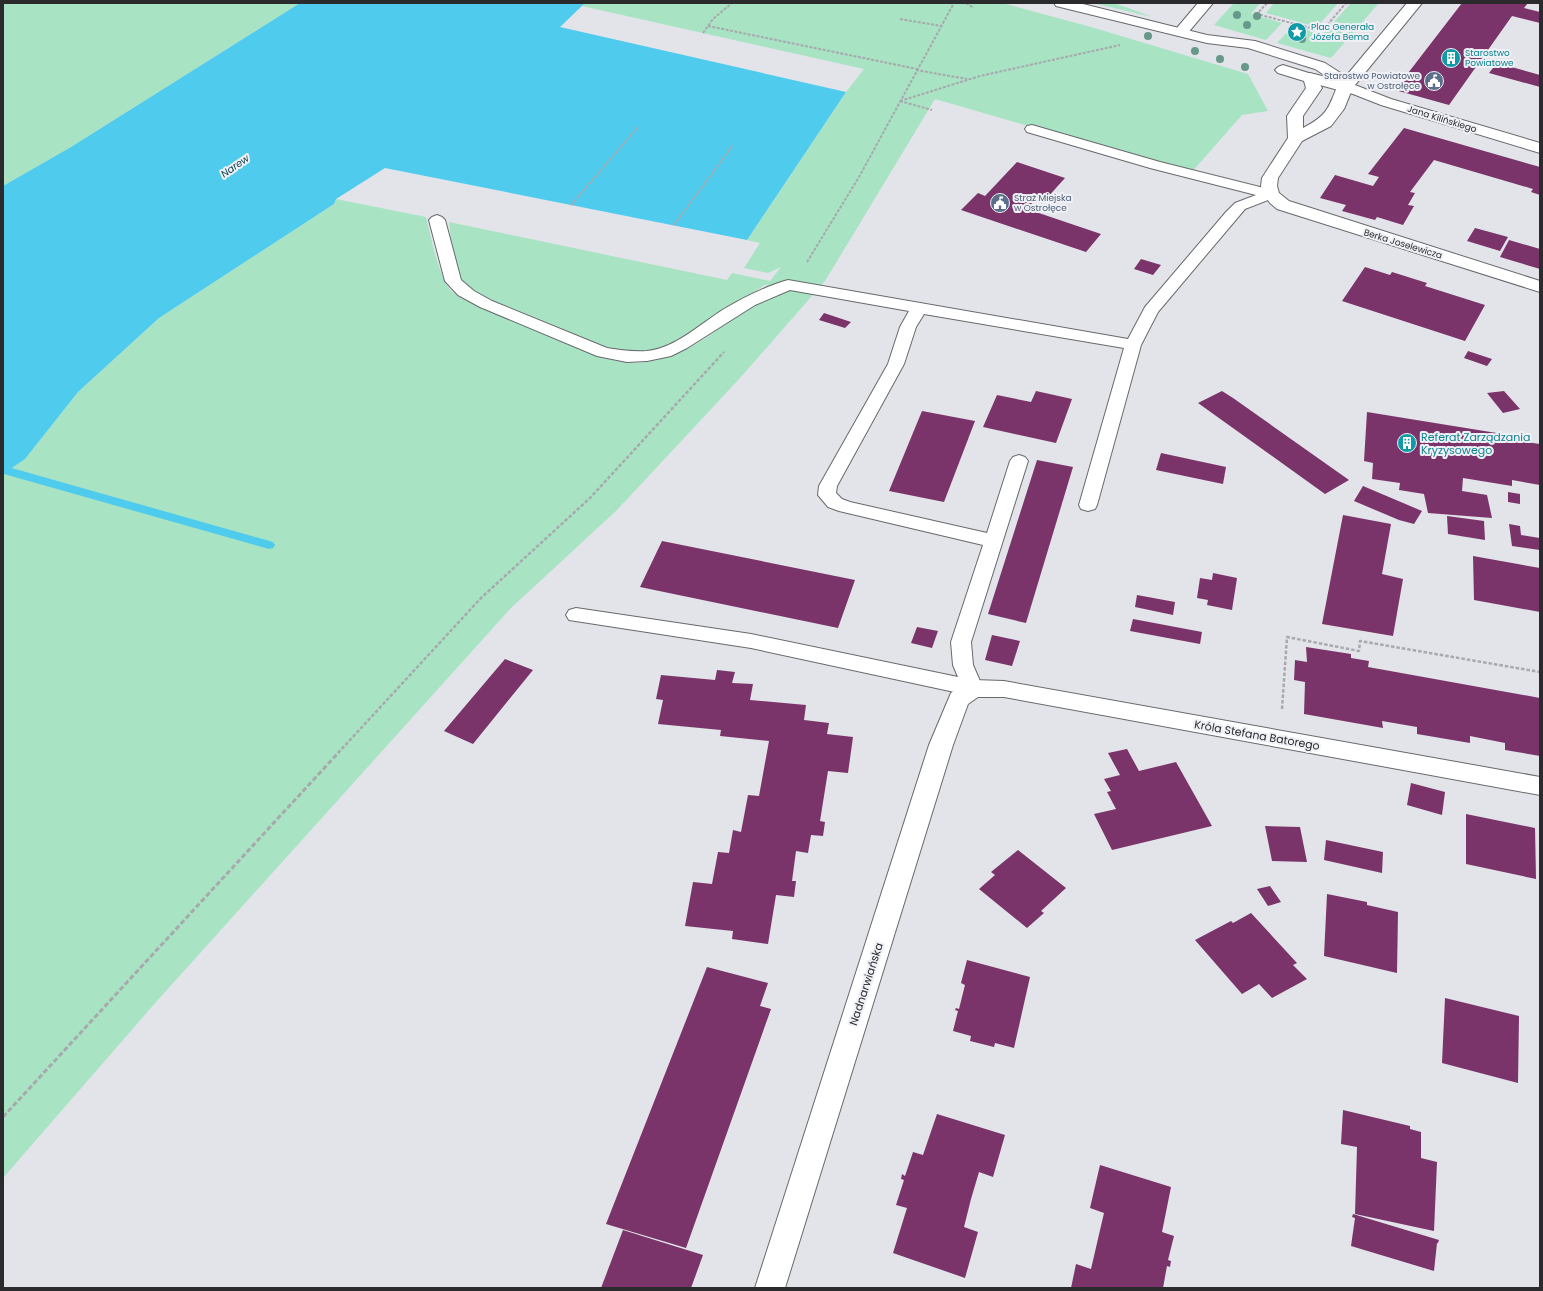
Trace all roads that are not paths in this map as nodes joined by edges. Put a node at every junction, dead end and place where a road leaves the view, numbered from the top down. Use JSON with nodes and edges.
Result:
{"nodes":[{"id":1,"x":1061,"y":3,"type":"edge"},
{"id":2,"x":1206,"y":3,"type":"edge"},
{"id":3,"x":1415,"y":3,"type":"edge"},
{"id":4,"x":1181,"y":32,"type":"junction"},
{"id":5,"x":1207,"y":39,"type":"junction"},
{"id":6,"x":1244,"y":58,"type":"dead end"},
{"id":7,"x":1273,"y":66,"type":"dead end"},
{"id":8,"x":1310,"y":78,"type":"junction"},
{"id":9,"x":1345,"y":86,"type":"junction"},
{"id":10,"x":1032,"y":129,"type":"dead end"},
{"id":11,"x":1296,"y":138,"type":"junction"},
{"id":12,"x":1540,"y":148,"type":"edge"},
{"id":13,"x":1271,"y":194,"type":"junction"},
{"id":14,"x":437,"y":220,"type":"dead end"},
{"id":15,"x":1540,"y":287,"type":"edge"},
{"id":16,"x":919,"y":308,"type":"junction"},
{"id":17,"x":1134,"y":345,"type":"junction"},
{"id":18,"x":1019,"y":461,"type":"dead end"},
{"id":19,"x":1088,"y":505,"type":"dead end"},
{"id":20,"x":994,"y":541,"type":"junction"},
{"id":21,"x":576,"y":615,"type":"dead end"},
{"id":22,"x":973,"y":688,"type":"junction"},
{"id":23,"x":1540,"y":786,"type":"edge"},
{"id":24,"x":770,"y":1288,"type":"edge"}],
"edges":[{"from":1,"to":4,"type":"street"},
{"from":2,"to":4,"type":"street"},
{"from":3,"to":9,"type":"street"},
{"from":4,"to":5,"type":"street"},
{"from":5,"to":6,"type":"street"},
{"from":5,"to":9,"type":"street"},
{"from":7,"to":8,"type":"street"},
{"from":8,"to":9,"type":"street"},
{"from":8,"to":11,"type":"street"},
{"from":9,"to":11,"type":"street"},
{"from":9,"to":12,"type":"street","name":"Jana Kilińskiego"},
{"from":10,"to":13,"type":"lane"},
{"from":11,"to":13,"type":"street"},
{"from":13,"to":15,"type":"street","name":"Berka Joselewicza"},
{"from":13,"to":17,"type":"lane"},
{"from":14,"to":16,"type":"lane"},
{"from":16,"to":17,"type":"lane"},
{"from":16,"to":20,"type":"lane"},
{"from":17,"to":19,"type":"lane"},
{"from":18,"to":20,"type":"lane"},
{"from":20,"to":22,"type":"lane"},
{"from":21,"to":22,"type":"lane"},
{"from":22,"to":23,"type":"street","name":"Króla Stefana Batorego"},
{"from":22,"to":24,"type":"street","name":"Nadnarwiańska"}]}
